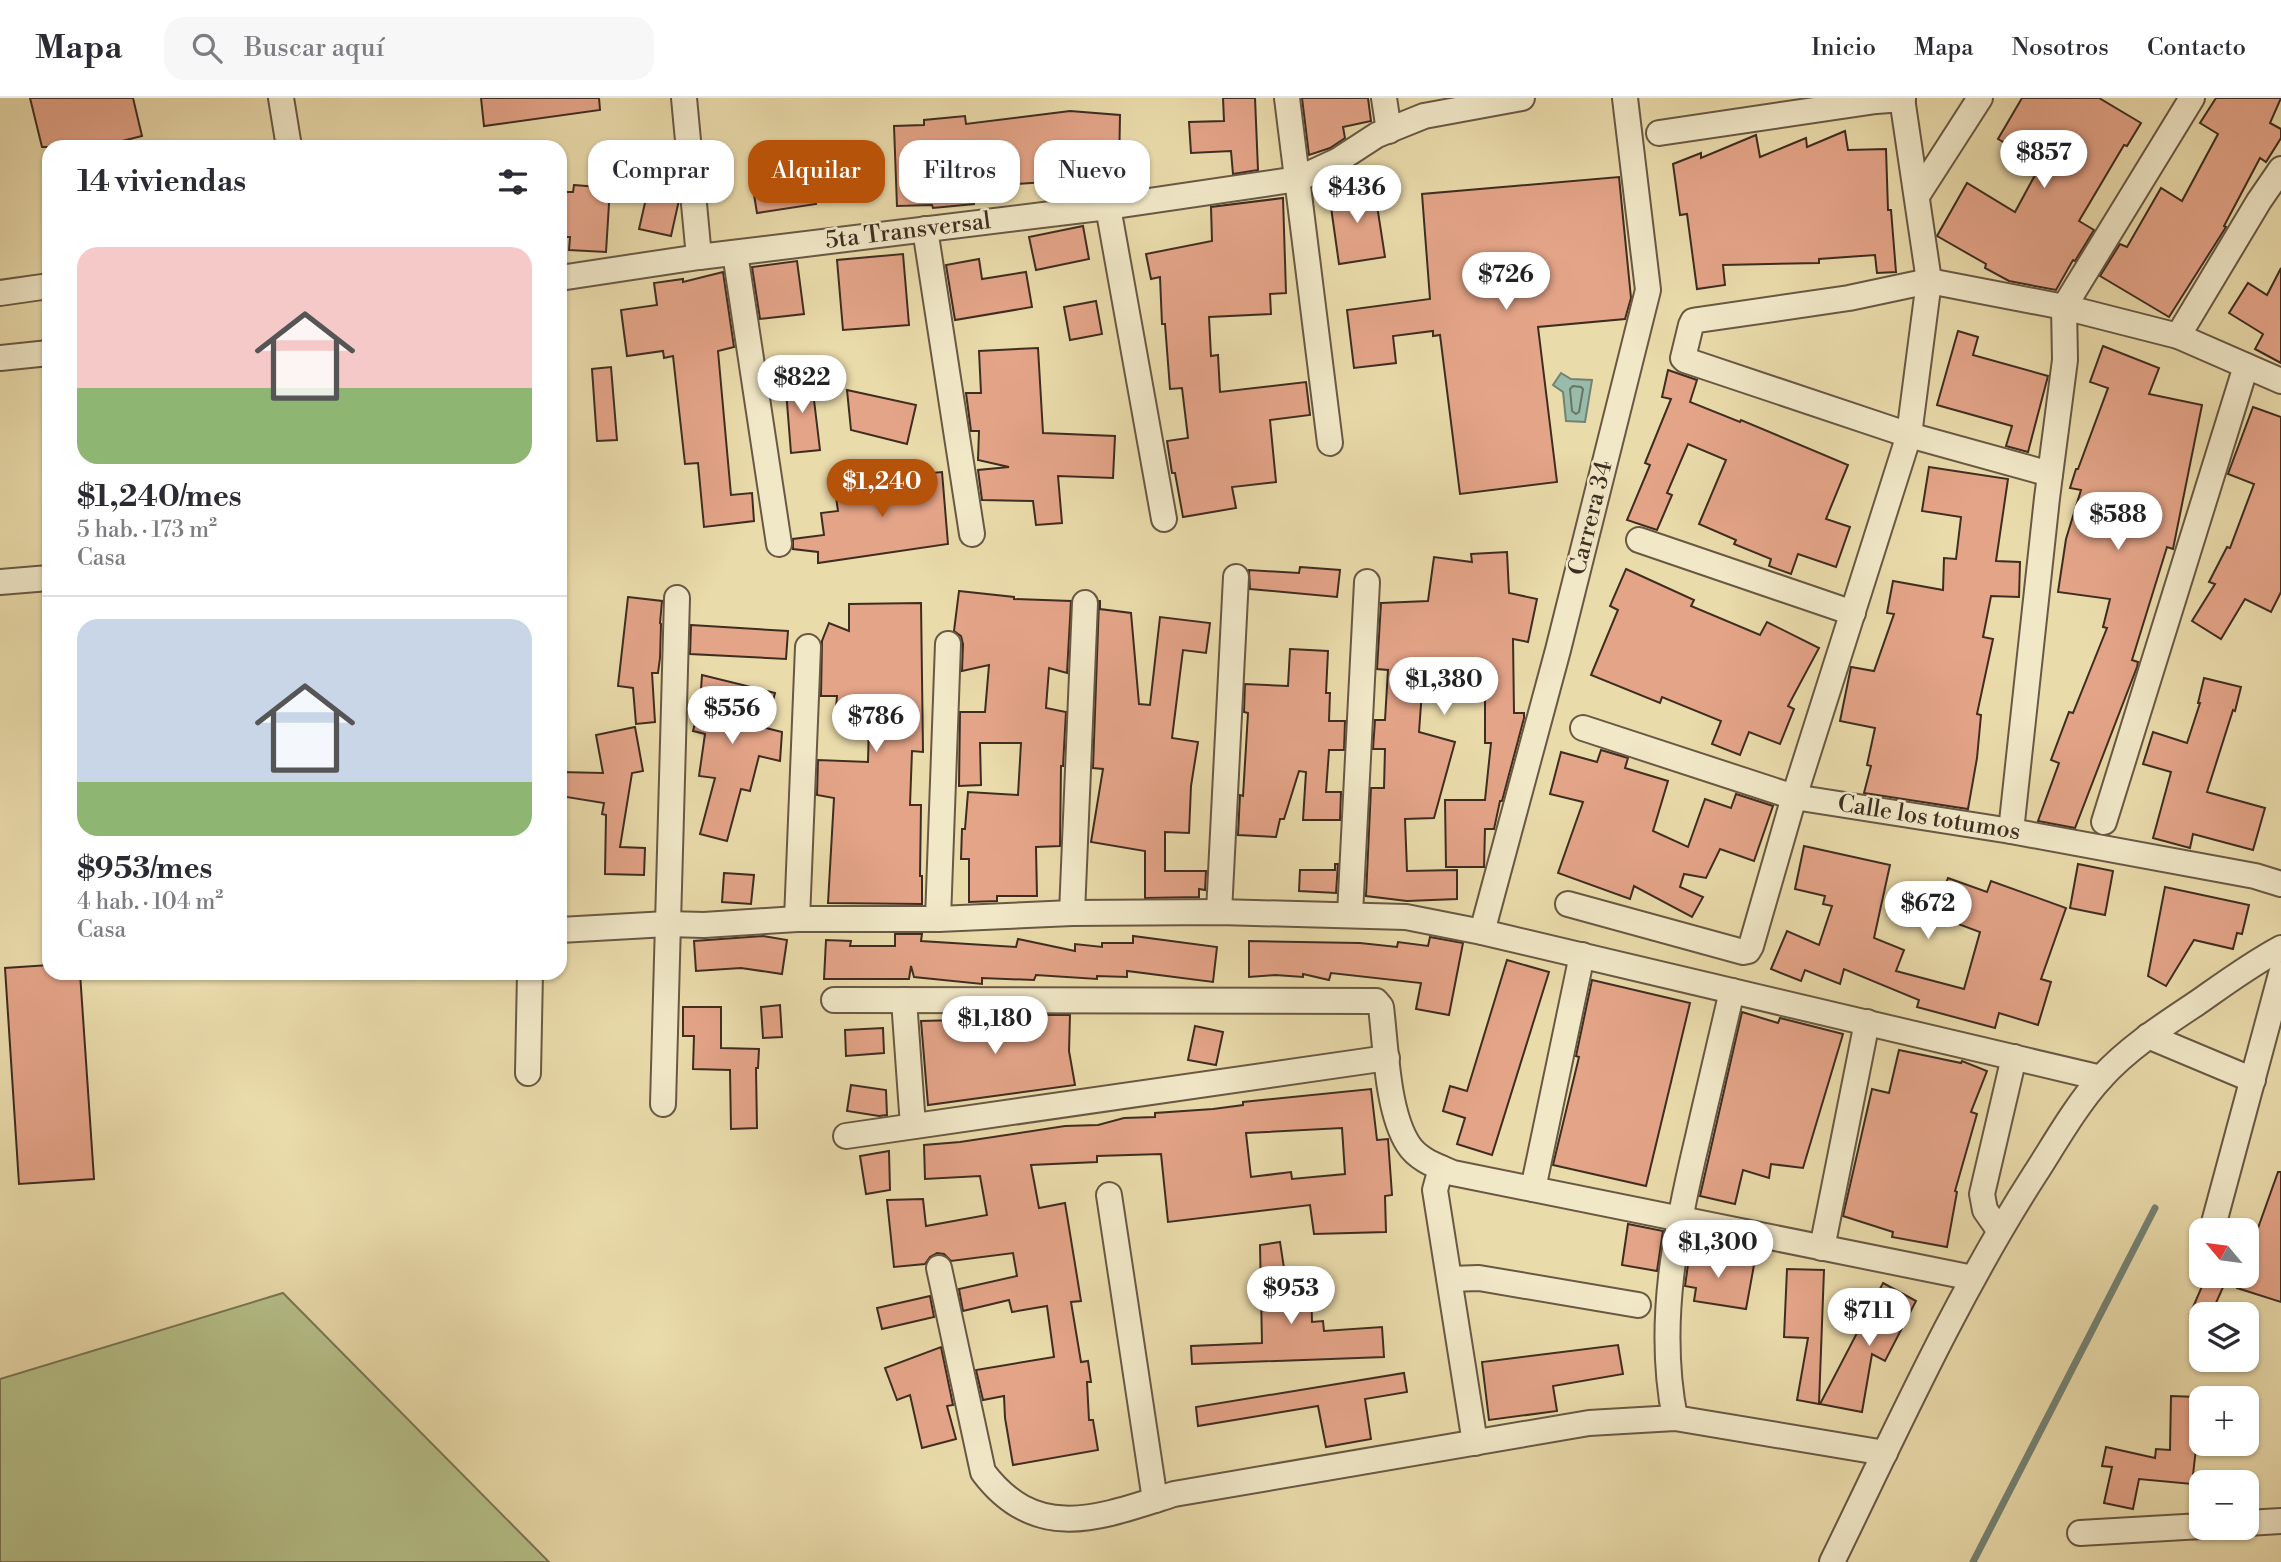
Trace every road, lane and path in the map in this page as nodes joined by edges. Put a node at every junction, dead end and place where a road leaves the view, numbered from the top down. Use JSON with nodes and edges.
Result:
{"nodes":[{"id":1,"x":281,"y":98,"type":"edge"},
{"id":2,"x":684,"y":98,"type":"edge"},
{"id":3,"x":1287,"y":98,"type":"edge"},
{"id":4,"x":1384,"y":98,"type":"edge"},
{"id":5,"x":1522,"y":98,"type":"edge"},
{"id":6,"x":1625,"y":98,"type":"edge"},
{"id":7,"x":1980,"y":98,"type":"edge"},
{"id":8,"x":2192,"y":98,"type":"edge"},
{"id":9,"x":1903,"y":99,"type":"edge"},
{"id":10,"x":1389,"y":131,"type":"junction"},
{"id":11,"x":1659,"y":133,"type":"dead end"},
{"id":12,"x":288,"y":140,"type":"edge"},
{"id":13,"x":2281,"y":169,"type":"edge"},
{"id":14,"x":1298,"y":179,"type":"junction"},
{"id":15,"x":1917,"y":196,"type":"junction"},
{"id":16,"x":1108,"y":207,"type":"junction"},
{"id":17,"x":925,"y":229,"type":"junction"},
{"id":18,"x":735,"y":253,"type":"junction"},
{"id":19,"x":699,"y":257,"type":"junction"},
{"id":20,"x":567,"y":277,"type":"edge"},
{"id":21,"x":1929,"y":281,"type":"junction"},
{"id":22,"x":42,"y":287,"type":"edge"},
{"id":23,"x":0,"y":293,"type":"edge"},
{"id":24,"x":2064,"y":307,"type":"junction"},
{"id":25,"x":2178,"y":337,"type":"junction"},
{"id":26,"x":42,"y":354,"type":"edge"},
{"id":27,"x":0,"y":358,"type":"edge"},
{"id":28,"x":2246,"y":366,"type":"junction"},
{"id":29,"x":2281,"y":381,"type":"edge"},
{"id":30,"x":1909,"y":435,"type":"junction"},
{"id":31,"x":1330,"y":443,"type":"dead end"},
{"id":32,"x":2050,"y":474,"type":"junction"},
{"id":33,"x":1164,"y":519,"type":"dead end"},
{"id":34,"x":972,"y":534,"type":"dead end"},
{"id":35,"x":1639,"y":540,"type":"dead end"},
{"id":36,"x":779,"y":544,"type":"dead end"},
{"id":37,"x":1236,"y":577,"type":"dead end"},
{"id":38,"x":42,"y":579,"type":"edge"},
{"id":39,"x":0,"y":582,"type":"edge"},
{"id":40,"x":1367,"y":582,"type":"dead end"},
{"id":41,"x":677,"y":598,"type":"dead end"},
{"id":42,"x":1085,"y":603,"type":"dead end"},
{"id":43,"x":1853,"y":613,"type":"junction"},
{"id":44,"x":948,"y":644,"type":"dead end"},
{"id":45,"x":808,"y":647,"type":"dead end"},
{"id":46,"x":1583,"y":728,"type":"dead end"},
{"id":47,"x":1794,"y":797,"type":"junction"},
{"id":48,"x":2104,"y":822,"type":"dead end"},
{"id":49,"x":2011,"y":831,"type":"junction"},
{"id":50,"x":2281,"y":884,"type":"edge"},
{"id":51,"x":1568,"y":904,"type":"dead end"},
{"id":52,"x":1219,"y":912,"type":"junction"},
{"id":53,"x":1072,"y":913,"type":"junction"},
{"id":54,"x":1350,"y":914,"type":"junction"},
{"id":55,"x":797,"y":919,"type":"junction"},
{"id":56,"x":938,"y":919,"type":"junction"},
{"id":57,"x":667,"y":924,"type":"junction"},
{"id":58,"x":567,"y":930,"type":"edge"},
{"id":59,"x":1482,"y":932,"type":"junction"},
{"id":60,"x":2281,"y":948,"type":"edge"},
{"id":61,"x":1582,"y":955,"type":"junction"},
{"id":62,"x":2281,"y":974,"type":"edge"},
{"id":63,"x":530,"y":980,"type":"edge"},
{"id":64,"x":1732,"y":991,"type":"junction"},
{"id":65,"x":834,"y":1000,"type":"dead end"},
{"id":66,"x":904,"y":1000,"type":"junction"},
{"id":67,"x":1867,"y":1022,"type":"junction"},
{"id":68,"x":2148,"y":1036,"type":"junction"},
{"id":69,"x":2014,"y":1057,"type":"junction"},
{"id":70,"x":1387,"y":1058,"type":"junction"},
{"id":71,"x":528,"y":1073,"type":"dead end"},
{"id":72,"x":2101,"y":1078,"type":"junction"},
{"id":73,"x":2252,"y":1080,"type":"junction"},
{"id":74,"x":663,"y":1104,"type":"dead end"},
{"id":75,"x":913,"y":1126,"type":"junction"},
{"id":76,"x":846,"y":1136,"type":"dead end"},
{"id":77,"x":1441,"y":1168,"type":"junction"},
{"id":78,"x":1533,"y":1189,"type":"junction"},
{"id":79,"x":1109,"y":1195,"type":"dead end"},
{"id":80,"x":2215,"y":1218,"type":"edge"},
{"id":81,"x":1679,"y":1219,"type":"junction"},
{"id":82,"x":1999,"y":1230,"type":"junction"},
{"id":83,"x":1822,"y":1248,"type":"junction"},
{"id":84,"x":939,"y":1268,"type":"dead end"},
{"id":85,"x":1973,"y":1278,"type":"junction"},
{"id":86,"x":1450,"y":1279,"type":"junction"},
{"id":87,"x":1638,"y":1305,"type":"dead end"},
{"id":88,"x":1675,"y":1418,"type":"junction"},
{"id":89,"x":1475,"y":1443,"type":"junction"},
{"id":90,"x":1885,"y":1453,"type":"junction"},
{"id":91,"x":1155,"y":1500,"type":"junction"},
{"id":92,"x":2281,"y":1521,"type":"edge"},
{"id":93,"x":2259,"y":1522,"type":"edge"},
{"id":94,"x":2189,"y":1527,"type":"edge"},
{"id":95,"x":2080,"y":1533,"type":"dead end"},
{"id":96,"x":1832,"y":1562,"type":"edge"}],
"edges":[{"from":1,"to":12,"type":"street"},
{"from":2,"to":19,"type":"street"},
{"from":3,"to":14,"type":"street"},
{"from":4,"to":10,"type":"street"},
{"from":5,"to":10,"type":"street","name":"5ta Transversal"},
{"from":6,"to":59,"type":"street","name":"Carrera 34"},
{"from":7,"to":15,"type":"street"},
{"from":8,"to":24,"type":"street"},
{"from":9,"to":11,"type":"street"},
{"from":9,"to":15,"type":"street"},
{"from":10,"to":14,"type":"street","name":"5ta Transversal"},
{"from":13,"to":25,"type":"street"},
{"from":14,"to":16,"type":"street","name":"5ta Transversal"},
{"from":14,"to":31,"type":"street"},
{"from":15,"to":21,"type":"street"},
{"from":16,"to":17,"type":"street","name":"5ta Transversal"},
{"from":16,"to":33,"type":"street"},
{"from":17,"to":18,"type":"street","name":"5ta Transversal"},
{"from":17,"to":34,"type":"street"},
{"from":18,"to":19,"type":"street","name":"5ta Transversal"},
{"from":18,"to":36,"type":"street"},
{"from":19,"to":20,"type":"street","name":"5ta Transversal"},
{"from":21,"to":24,"type":"street"},
{"from":21,"to":30,"type":"street"},
{"from":21,"to":30,"type":"street"},
{"from":22,"to":23,"type":"street"},
{"from":24,"to":25,"type":"street"},
{"from":24,"to":32,"type":"street"},
{"from":25,"to":28,"type":"street"},
{"from":26,"to":27,"type":"street"},
{"from":28,"to":29,"type":"street"},
{"from":28,"to":48,"type":"street"},
{"from":30,"to":32,"type":"street"},
{"from":30,"to":43,"type":"street"},
{"from":32,"to":49,"type":"street"},
{"from":35,"to":43,"type":"street"},
{"from":37,"to":52,"type":"street"},
{"from":38,"to":39,"type":"street"},
{"from":40,"to":54,"type":"street"},
{"from":41,"to":57,"type":"street"},
{"from":42,"to":53,"type":"street"},
{"from":43,"to":47,"type":"street"},
{"from":44,"to":56,"type":"street"},
{"from":45,"to":55,"type":"street"},
{"from":46,"to":47,"type":"street","name":"Calle los totumos"},
{"from":47,"to":49,"type":"street","name":"Calle los totumos"},
{"from":47,"to":51,"type":"street"},
{"from":49,"to":50,"type":"street","name":"Calle los totumos"},
{"from":52,"to":53,"type":"street"},
{"from":52,"to":54,"type":"street"},
{"from":53,"to":56,"type":"street"},
{"from":54,"to":59,"type":"street"},
{"from":55,"to":56,"type":"street"},
{"from":55,"to":57,"type":"street"},
{"from":57,"to":58,"type":"street"},
{"from":57,"to":74,"type":"street"},
{"from":59,"to":61,"type":"street"},
{"from":60,"to":68,"type":"street"},
{"from":61,"to":64,"type":"street"},
{"from":61,"to":78,"type":"street"},
{"from":62,"to":73,"type":"street"},
{"from":63,"to":71,"type":"street"},
{"from":64,"to":67,"type":"street"},
{"from":64,"to":81,"type":"street"},
{"from":65,"to":66,"type":"street"},
{"from":66,"to":70,"type":"street"},
{"from":66,"to":75,"type":"street"},
{"from":67,"to":69,"type":"street"},
{"from":67,"to":83,"type":"street"},
{"from":68,"to":72,"type":"street"},
{"from":68,"to":73,"type":"street"},
{"from":69,"to":72,"type":"street"},
{"from":69,"to":82,"type":"street"},
{"from":70,"to":75,"type":"street"},
{"from":70,"to":77,"type":"street"},
{"from":72,"to":82,"type":"street"},
{"from":73,"to":80,"type":"street"},
{"from":75,"to":76,"type":"street"},
{"from":77,"to":78,"type":"street"},
{"from":77,"to":86,"type":"street"},
{"from":78,"to":81,"type":"street"},
{"from":79,"to":91,"type":"street"},
{"from":81,"to":83,"type":"street"},
{"from":81,"to":88,"type":"street"},
{"from":82,"to":85,"type":"street"},
{"from":83,"to":85,"type":"street"},
{"from":84,"to":91,"type":"street"},
{"from":85,"to":90,"type":"street"},
{"from":86,"to":87,"type":"street"},
{"from":86,"to":89,"type":"street"},
{"from":88,"to":89,"type":"street"},
{"from":88,"to":90,"type":"street"},
{"from":89,"to":91,"type":"street"},
{"from":90,"to":96,"type":"street"},
{"from":92,"to":93,"type":"street"},
{"from":94,"to":95,"type":"street"}]}
